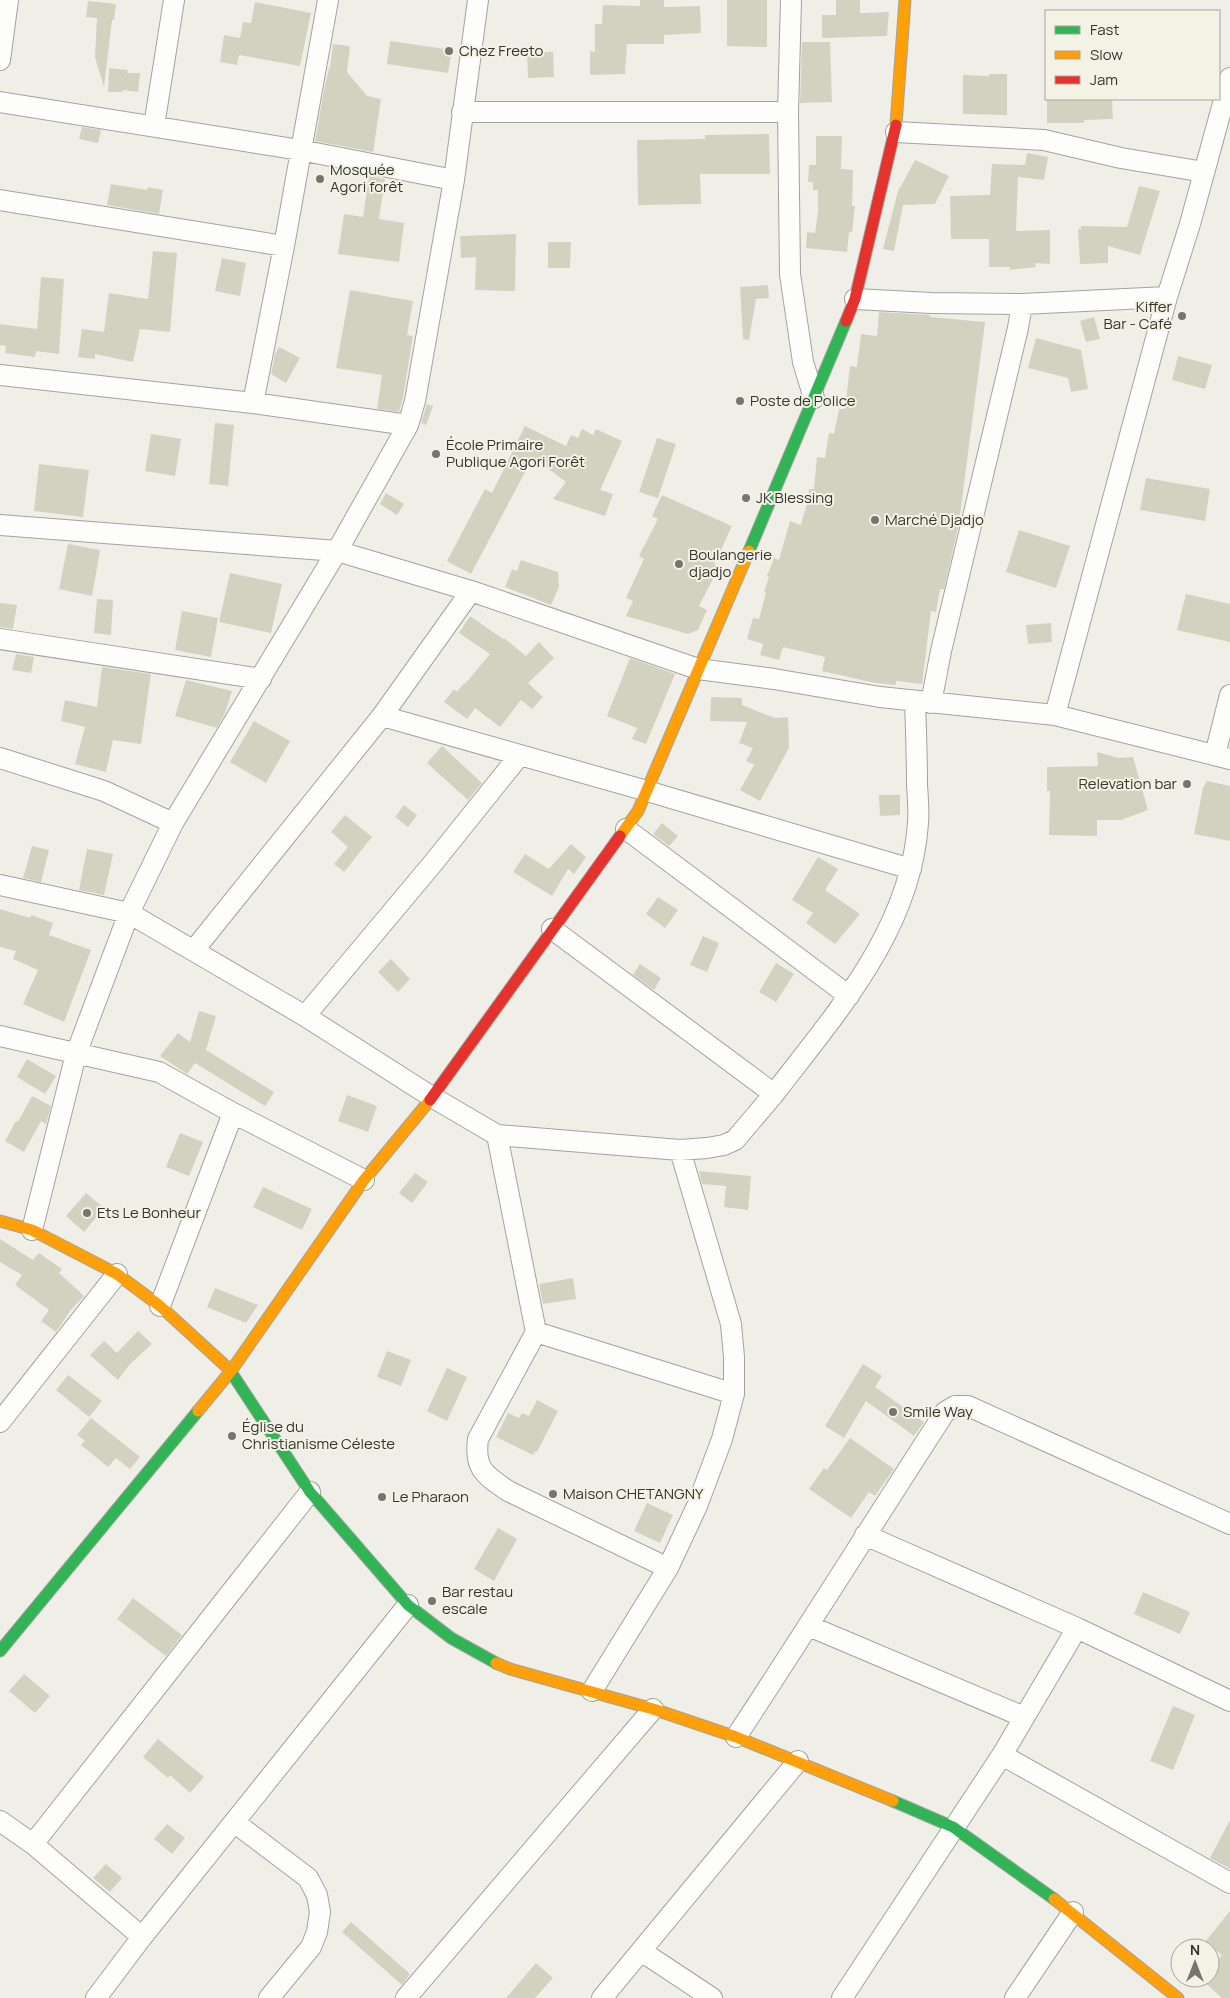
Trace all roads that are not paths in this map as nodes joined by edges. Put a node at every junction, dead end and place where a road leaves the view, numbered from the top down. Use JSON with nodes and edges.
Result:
{"nodes":[{"id":1,"x":8,"y":0,"type":"edge"},
{"id":2,"x":174,"y":0,"type":"edge"},
{"id":3,"x":328,"y":0,"type":"edge"},
{"id":4,"x":478,"y":0,"type":"edge"},
{"id":5,"x":791,"y":0,"type":"edge"},
{"id":6,"x":905,"y":0,"type":"edge"},
{"id":7,"x":0,"y":60,"type":"edge"},
{"id":8,"x":1230,"y":78,"type":"edge"},
{"id":9,"x":1227,"y":99,"type":"edge"},
{"id":10,"x":0,"y":102,"type":"edge"},
{"id":11,"x":462,"y":112,"type":"junction"},
{"id":12,"x":788,"y":112,"type":"junction"},
{"id":13,"x":154,"y":126,"type":"junction"},
{"id":14,"x":896,"y":132,"type":"junction"},
{"id":15,"x":300,"y":150,"type":"junction"},
{"id":16,"x":1204,"y":172,"type":"junction"},
{"id":17,"x":454,"y":180,"type":"junction"},
{"id":18,"x":0,"y":200,"type":"edge"},
{"id":19,"x":284,"y":246,"type":"junction"},
{"id":20,"x":1167,"y":297,"type":"junction"},
{"id":21,"x":854,"y":299,"type":"junction"},
{"id":22,"x":1022,"y":304,"type":"junction"},
{"id":23,"x":0,"y":375,"type":"edge"},
{"id":24,"x":814,"y":398,"type":"junction"},
{"id":25,"x":253,"y":402,"type":"junction"},
{"id":26,"x":408,"y":425,"type":"junction"},
{"id":27,"x":0,"y":525,"type":"edge"},
{"id":28,"x":337,"y":551,"type":"junction"},
{"id":29,"x":471,"y":591,"type":"junction"},
{"id":30,"x":0,"y":639,"type":"edge"},
{"id":31,"x":698,"y":669,"type":"junction"},
{"id":32,"x":261,"y":679,"type":"junction"},
{"id":33,"x":1230,"y":695,"type":"edge"},
{"id":34,"x":923,"y":702,"type":"junction"},
{"id":35,"x":1055,"y":715,"type":"junction"},
{"id":36,"x":382,"y":716,"type":"junction"},
{"id":37,"x":519,"y":756,"type":"junction"},
{"id":38,"x":1222,"y":757,"type":"edge"},
{"id":39,"x":0,"y":758,"type":"edge"},
{"id":40,"x":648,"y":791,"type":"junction"},
{"id":41,"x":173,"y":823,"type":"junction"},
{"id":42,"x":626,"y":829,"type":"junction"},
{"id":43,"x":911,"y":869,"type":"junction"},
{"id":44,"x":0,"y":885,"type":"edge"},
{"id":45,"x":129,"y":913,"type":"junction"},
{"id":46,"x":552,"y":929,"type":"junction"},
{"id":47,"x":194,"y":950,"type":"junction"},
{"id":48,"x":849,"y":996,"type":"junction"},
{"id":49,"x":305,"y":1016,"type":"junction"},
{"id":50,"x":0,"y":1036,"type":"edge"},
{"id":51,"x":76,"y":1054,"type":"junction"},
{"id":52,"x":774,"y":1094,"type":"junction"},
{"id":53,"x":432,"y":1097,"type":"junction"},
{"id":54,"x":233,"y":1113,"type":"junction"},
{"id":55,"x":497,"y":1135,"type":"junction"},
{"id":56,"x":680,"y":1150,"type":"junction"},
{"id":57,"x":364,"y":1180,"type":"junction"},
{"id":58,"x":0,"y":1221,"type":"edge"},
{"id":59,"x":32,"y":1230,"type":"junction"},
{"id":60,"x":117,"y":1274,"type":"junction"},
{"id":61,"x":160,"y":1306,"type":"junction"},
{"id":62,"x":536,"y":1332,"type":"junction"},
{"id":63,"x":231,"y":1370,"type":"junction"},
{"id":64,"x":734,"y":1394,"type":"junction"},
{"id":65,"x":0,"y":1422,"type":"edge"},
{"id":66,"x":310,"y":1492,"type":"junction"},
{"id":67,"x":1230,"y":1524,"type":"edge"},
{"id":68,"x":865,"y":1535,"type":"junction"},
{"id":69,"x":668,"y":1568,"type":"junction"},
{"id":70,"x":408,"y":1605,"type":"junction"},
{"id":71,"x":809,"y":1626,"type":"junction"},
{"id":72,"x":1077,"y":1628,"type":"junction"},
{"id":73,"x":0,"y":1651,"type":"edge"},
{"id":74,"x":592,"y":1691,"type":"junction"},
{"id":75,"x":1230,"y":1701,"type":"edge"},
{"id":76,"x":653,"y":1709,"type":"junction"},
{"id":77,"x":1024,"y":1717,"type":"junction"},
{"id":78,"x":736,"y":1736,"type":"junction"},
{"id":79,"x":1002,"y":1756,"type":"junction"},
{"id":80,"x":798,"y":1761,"type":"junction"},
{"id":81,"x":0,"y":1821,"type":"edge"},
{"id":82,"x":234,"y":1822,"type":"junction"},
{"id":83,"x":953,"y":1827,"type":"junction"},
{"id":84,"x":33,"y":1844,"type":"junction"},
{"id":85,"x":1230,"y":1883,"type":"edge"},
{"id":86,"x":1073,"y":1912,"type":"junction"},
{"id":87,"x":142,"y":1937,"type":"junction"},
{"id":88,"x":640,"y":1951,"type":"junction"},
{"id":89,"x":96,"y":1998,"type":"edge"},
{"id":90,"x":269,"y":1998,"type":"edge"},
{"id":91,"x":406,"y":1998,"type":"edge"},
{"id":92,"x":602,"y":1998,"type":"edge"},
{"id":93,"x":712,"y":1998,"type":"edge"},
{"id":94,"x":842,"y":1998,"type":"edge"},
{"id":95,"x":1015,"y":1998,"type":"edge"},
{"id":96,"x":1178,"y":1998,"type":"edge"}],
"edges":[{"from":1,"to":7,"type":"street"},
{"from":2,"to":13,"type":"street"},
{"from":3,"to":15,"type":"street"},
{"from":4,"to":11,"type":"street"},
{"from":5,"to":12,"type":"street"},
{"from":6,"to":14,"type":"street"},
{"from":8,"to":9,"type":"street"},
{"from":9,"to":16,"type":"street"},
{"from":10,"to":13,"type":"street"},
{"from":11,"to":12,"type":"street"},
{"from":11,"to":17,"type":"street"},
{"from":12,"to":24,"type":"street"},
{"from":13,"to":15,"type":"street"},
{"from":14,"to":16,"type":"street"},
{"from":14,"to":21,"type":"street"},
{"from":15,"to":17,"type":"street"},
{"from":15,"to":19,"type":"street"},
{"from":16,"to":20,"type":"street"},
{"from":17,"to":26,"type":"street"},
{"from":18,"to":19,"type":"street"},
{"from":19,"to":25,"type":"street"},
{"from":20,"to":22,"type":"street"},
{"from":20,"to":35,"type":"street"},
{"from":21,"to":22,"type":"street"},
{"from":21,"to":24,"type":"street"},
{"from":22,"to":34,"type":"street"},
{"from":23,"to":25,"type":"street"},
{"from":24,"to":31,"type":"street"},
{"from":25,"to":26,"type":"street"},
{"from":26,"to":28,"type":"street"},
{"from":27,"to":28,"type":"street"},
{"from":28,"to":29,"type":"street"},
{"from":28,"to":32,"type":"street"},
{"from":29,"to":31,"type":"street"},
{"from":29,"to":36,"type":"street"},
{"from":30,"to":32,"type":"street"},
{"from":31,"to":34,"type":"street"},
{"from":31,"to":40,"type":"street"},
{"from":32,"to":41,"type":"street"},
{"from":33,"to":38,"type":"street"},
{"from":34,"to":35,"type":"street"},
{"from":34,"to":43,"type":"street"},
{"from":35,"to":38,"type":"street"},
{"from":36,"to":37,"type":"street"},
{"from":36,"to":47,"type":"street"},
{"from":37,"to":40,"type":"street"},
{"from":37,"to":49,"type":"street"},
{"from":39,"to":41,"type":"street"},
{"from":40,"to":42,"type":"street"},
{"from":40,"to":43,"type":"street"},
{"from":41,"to":45,"type":"street"},
{"from":42,"to":46,"type":"street"},
{"from":42,"to":48,"type":"street"},
{"from":43,"to":48,"type":"street"},
{"from":44,"to":45,"type":"street"},
{"from":45,"to":47,"type":"street"},
{"from":45,"to":51,"type":"street"},
{"from":46,"to":52,"type":"street"},
{"from":46,"to":53,"type":"street"},
{"from":47,"to":49,"type":"street"},
{"from":48,"to":52,"type":"street"},
{"from":49,"to":53,"type":"street"},
{"from":50,"to":51,"type":"street"},
{"from":51,"to":54,"type":"street"},
{"from":51,"to":59,"type":"street"},
{"from":52,"to":56,"type":"street"},
{"from":53,"to":55,"type":"street"},
{"from":53,"to":57,"type":"street"},
{"from":54,"to":57,"type":"street"},
{"from":54,"to":61,"type":"street"},
{"from":55,"to":56,"type":"street"},
{"from":55,"to":62,"type":"street"},
{"from":56,"to":64,"type":"street"},
{"from":57,"to":63,"type":"street"},
{"from":58,"to":59,"type":"street"},
{"from":59,"to":60,"type":"street"},
{"from":60,"to":61,"type":"street"},
{"from":60,"to":65,"type":"street"},
{"from":61,"to":63,"type":"street"},
{"from":62,"to":64,"type":"street"},
{"from":62,"to":69,"type":"street"},
{"from":63,"to":66,"type":"street"},
{"from":63,"to":73,"type":"street"},
{"from":64,"to":69,"type":"street"},
{"from":66,"to":70,"type":"street"},
{"from":66,"to":84,"type":"street"},
{"from":67,"to":68,"type":"street"},
{"from":68,"to":71,"type":"street"},
{"from":68,"to":72,"type":"street"},
{"from":69,"to":74,"type":"street"},
{"from":70,"to":74,"type":"street"},
{"from":70,"to":82,"type":"street"},
{"from":71,"to":77,"type":"street"},
{"from":71,"to":78,"type":"street"},
{"from":72,"to":75,"type":"street"},
{"from":72,"to":77,"type":"street"},
{"from":74,"to":76,"type":"street"},
{"from":76,"to":78,"type":"street"},
{"from":76,"to":91,"type":"street"},
{"from":77,"to":79,"type":"street"},
{"from":78,"to":80,"type":"street"},
{"from":79,"to":83,"type":"street"},
{"from":79,"to":85,"type":"street"},
{"from":80,"to":83,"type":"street"},
{"from":80,"to":88,"type":"street"},
{"from":81,"to":84,"type":"street"},
{"from":82,"to":87,"type":"street"},
{"from":82,"to":90,"type":"street"},
{"from":83,"to":86,"type":"street"},
{"from":83,"to":94,"type":"street"},
{"from":84,"to":87,"type":"street"},
{"from":86,"to":95,"type":"street"},
{"from":86,"to":96,"type":"street"},
{"from":87,"to":89,"type":"street"},
{"from":88,"to":92,"type":"street"},
{"from":88,"to":93,"type":"street"}]}
